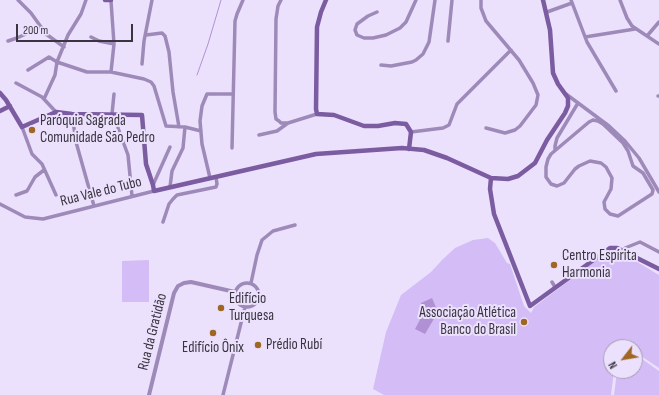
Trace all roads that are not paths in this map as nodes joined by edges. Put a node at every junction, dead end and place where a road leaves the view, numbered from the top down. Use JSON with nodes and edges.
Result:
{"nodes":[{"id":1,"x":18,"y":0,"type":"edge"},
{"id":2,"x":86,"y":0,"type":"edge"},
{"id":3,"x":105,"y":0,"type":"edge"},
{"id":4,"x":111,"y":0,"type":"edge"},
{"id":5,"x":152,"y":0,"type":"edge"},
{"id":6,"x":243,"y":0,"type":"edge"},
{"id":7,"x":281,"y":0,"type":"edge"},
{"id":8,"x":326,"y":0,"type":"edge"},
{"id":9,"x":416,"y":0,"type":"edge"},
{"id":10,"x":435,"y":0,"type":"edge"},
{"id":11,"x":452,"y":0,"type":"edge"},
{"id":12,"x":481,"y":0,"type":"edge"},
{"id":13,"x":543,"y":0,"type":"edge"},
{"id":14,"x":620,"y":0,"type":"edge"},
{"id":15,"x":571,"y":2,"type":"edge"},
{"id":16,"x":377,"y":12,"type":"dead end"},
{"id":17,"x":547,"y":12,"type":"junction"},
{"id":18,"x":659,"y":22,"type":"edge"},
{"id":19,"x":41,"y":27,"type":"junction"},
{"id":20,"x":635,"y":29,"type":"junction"},
{"id":21,"x":146,"y":34,"type":"junction"},
{"id":22,"x":647,"y":36,"type":"junction"},
{"id":23,"x":91,"y":37,"type":"dead end"},
{"id":24,"x":585,"y":37,"type":"junction"},
{"id":25,"x":8,"y":41,"type":"dead end"},
{"id":26,"x":448,"y":41,"type":"dead end"},
{"id":27,"x":114,"y":44,"type":"junction"},
{"id":28,"x":659,"y":44,"type":"edge"},
{"id":29,"x":64,"y":47,"type":"junction"},
{"id":30,"x":511,"y":50,"type":"junction"},
{"id":31,"x":57,"y":62,"type":"junction"},
{"id":32,"x":142,"y":64,"type":"dead end"},
{"id":33,"x":382,"y":65,"type":"dead end"},
{"id":34,"x":28,"y":70,"type":"dead end"},
{"id":35,"x":111,"y":72,"type":"junction"},
{"id":36,"x":16,"y":84,"type":"dead end"},
{"id":37,"x":616,"y":91,"type":"dead end"},
{"id":38,"x":0,"y":92,"type":"edge"},
{"id":39,"x":565,"y":93,"type":"junction"},
{"id":40,"x":114,"y":94,"type":"dead end"},
{"id":41,"x":232,"y":94,"type":"junction"},
{"id":42,"x":44,"y":99,"type":"junction"},
{"id":43,"x":578,"y":103,"type":"junction"},
{"id":44,"x":10,"y":106,"type":"junction"},
{"id":45,"x":0,"y":111,"type":"edge"},
{"id":46,"x":56,"y":112,"type":"junction"},
{"id":47,"x":72,"y":114,"type":"junction"},
{"id":48,"x":115,"y":114,"type":"junction"},
{"id":49,"x":317,"y":114,"type":"junction"},
{"id":50,"x":288,"y":123,"type":"junction"},
{"id":51,"x":22,"y":127,"type":"junction"},
{"id":52,"x":179,"y":127,"type":"junction"},
{"id":53,"x":185,"y":127,"type":"junction"},
{"id":54,"x":486,"y":128,"type":"dead end"},
{"id":55,"x":201,"y":131,"type":"junction"},
{"id":56,"x":411,"y":132,"type":"junction"},
{"id":57,"x":259,"y":135,"type":"dead end"},
{"id":58,"x":410,"y":142,"type":"junction"},
{"id":59,"x":170,"y":147,"type":"dead end"},
{"id":60,"x":232,"y":148,"type":"dead end"},
{"id":61,"x":409,"y":149,"type":"junction"},
{"id":62,"x":424,"y":150,"type":"junction"},
{"id":63,"x":556,"y":150,"type":"junction"},
{"id":64,"x":44,"y":170,"type":"junction"},
{"id":65,"x":216,"y":177,"type":"junction"},
{"id":66,"x":210,"y":178,"type":"junction"},
{"id":67,"x":491,"y":178,"type":"junction"},
{"id":68,"x":153,"y":185,"type":"junction"},
{"id":69,"x":170,"y":188,"type":"junction"},
{"id":70,"x":154,"y":191,"type":"junction"},
{"id":71,"x":659,"y":192,"type":"edge"},
{"id":72,"x":16,"y":195,"type":"dead end"},
{"id":73,"x":56,"y":195,"type":"dead end"},
{"id":74,"x":132,"y":196,"type":"junction"},
{"id":75,"x":0,"y":204,"type":"edge"},
{"id":76,"x":94,"y":206,"type":"junction"},
{"id":77,"x":163,"y":222,"type":"dead end"},
{"id":78,"x":295,"y":225,"type":"dead end"},
{"id":79,"x":625,"y":249,"type":"junction"},
{"id":80,"x":659,"y":252,"type":"edge"},
{"id":81,"x":659,"y":270,"type":"edge"},
{"id":82,"x":552,"y":282,"type":"dead end"},
{"id":83,"x":251,"y":283,"type":"junction"},
{"id":84,"x":556,"y":287,"type":"junction"},
{"id":85,"x":235,"y":292,"type":"junction"},
{"id":86,"x":244,"y":307,"type":"junction"},
{"id":87,"x":150,"y":395,"type":"edge"},
{"id":88,"x":223,"y":395,"type":"edge"}],
"edges":[{"from":1,"to":19,"type":"street"},
{"from":2,"to":29,"type":"street"},
{"from":3,"to":4,"type":"main road"},
{"from":4,"to":27,"type":"street"},
{"from":5,"to":21,"type":"street"},
{"from":6,"to":41,"type":"street"},
{"from":7,"to":50,"type":"street"},
{"from":8,"to":49,"type":"main road"},
{"from":9,"to":16,"type":"street"},
{"from":10,"to":33,"type":"street"},
{"from":11,"to":26,"type":"street"},
{"from":12,"to":30,"type":"street"},
{"from":13,"to":17,"type":"main road"},
{"from":14,"to":20,"type":"street"},
{"from":15,"to":17,"type":"street"},
{"from":15,"to":24,"type":"street"},
{"from":17,"to":39,"type":"main road"},
{"from":18,"to":22,"type":"street"},
{"from":19,"to":25,"type":"street"},
{"from":19,"to":29,"type":"street"},
{"from":20,"to":22,"type":"street"},
{"from":20,"to":24,"type":"street"},
{"from":21,"to":32,"type":"street"},
{"from":21,"to":52,"type":"street"},
{"from":22,"to":28,"type":"street"},
{"from":23,"to":27,"type":"street"},
{"from":24,"to":37,"type":"street"},
{"from":27,"to":35,"type":"street"},
{"from":29,"to":31,"type":"street"},
{"from":30,"to":54,"type":"street"},
{"from":30,"to":56,"type":"street"},
{"from":31,"to":34,"type":"street"},
{"from":31,"to":35,"type":"street"},
{"from":31,"to":42,"type":"street"},
{"from":35,"to":52,"type":"street"},
{"from":36,"to":42,"type":"street"},
{"from":38,"to":44,"type":"main road"},
{"from":39,"to":43,"type":"street"},
{"from":39,"to":67,"type":"main road"},
{"from":40,"to":48,"type":"street"},
{"from":41,"to":55,"type":"street"},
{"from":41,"to":60,"type":"street"},
{"from":42,"to":46,"type":"street"},
{"from":43,"to":63,"type":"street"},
{"from":43,"to":71,"type":"street"},
{"from":44,"to":45,"type":"main road"},
{"from":44,"to":51,"type":"main road"},
{"from":46,"to":47,"type":"main road"},
{"from":46,"to":51,"type":"main road"},
{"from":47,"to":48,"type":"main road"},
{"from":47,"to":76,"type":"street"},
{"from":48,"to":68,"type":"main road"},
{"from":48,"to":74,"type":"street"},
{"from":49,"to":50,"type":"street"},
{"from":49,"to":56,"type":"main road"},
{"from":50,"to":57,"type":"street"},
{"from":51,"to":64,"type":"street"},
{"from":52,"to":53,"type":"street"},
{"from":53,"to":55,"type":"street"},
{"from":53,"to":69,"type":"street"},
{"from":55,"to":66,"type":"street"},
{"from":56,"to":58,"type":"main road"},
{"from":58,"to":61,"type":"main road"},
{"from":58,"to":62,"type":"main road"},
{"from":59,"to":68,"type":"street"},
{"from":61,"to":62,"type":"main road","name":"Rua Vale do Tubo"},
{"from":61,"to":65,"type":"main road","name":"Rua Vale do Tubo"},
{"from":62,"to":67,"type":"main road"},
{"from":63,"to":63,"type":"street"},
{"from":64,"to":72,"type":"street"},
{"from":64,"to":73,"type":"street"},
{"from":65,"to":66,"type":"main road","name":"Rua Vale do Tubo"},
{"from":65,"to":77,"type":"street"},
{"from":66,"to":69,"type":"main road","name":"Rua Vale do Tubo"},
{"from":67,"to":84,"type":"main road"},
{"from":68,"to":70,"type":"main road"},
{"from":69,"to":70,"type":"main road","name":"Rua Vale do Tubo"},
{"from":70,"to":74,"type":"street","name":"Rua Vale do Tubo"},
{"from":74,"to":76,"type":"street","name":"Rua Vale do Tubo"},
{"from":75,"to":76,"type":"street","name":"Rua Vale do Tubo"},
{"from":78,"to":83,"type":"street"},
{"from":79,"to":80,"type":"street"},
{"from":79,"to":81,"type":"main road"},
{"from":79,"to":84,"type":"main road"},
{"from":82,"to":84,"type":"street"},
{"from":83,"to":85,"type":"street"},
{"from":83,"to":86,"type":"street"},
{"from":85,"to":86,"type":"street"},
{"from":85,"to":87,"type":"street","name":"Rua da Gratidão"},
{"from":86,"to":88,"type":"street"}]}
